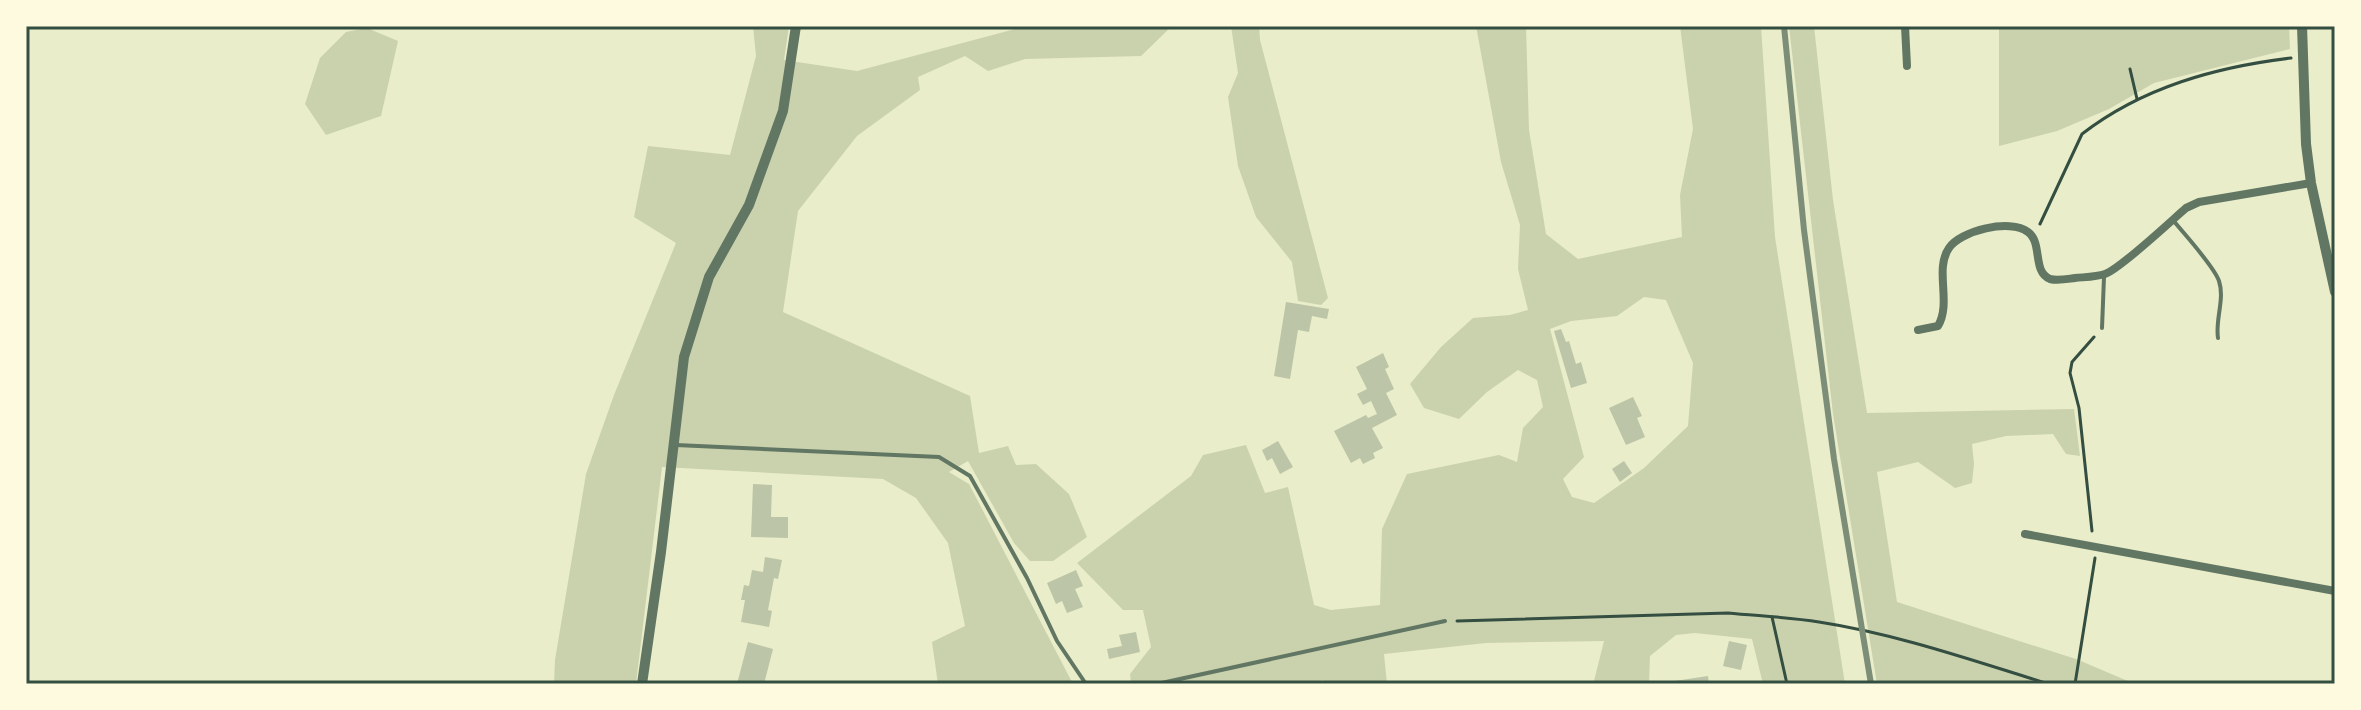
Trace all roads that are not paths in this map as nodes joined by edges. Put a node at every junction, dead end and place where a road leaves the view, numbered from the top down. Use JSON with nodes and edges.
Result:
{"nodes":[{"id":1,"x":796,"y":26,"type":"edge"},
{"id":2,"x":1905,"y":26,"type":"edge"},
{"id":3,"x":2302,"y":26,"type":"edge"},
{"id":4,"x":1907,"y":66,"type":"dead end"},
{"id":5,"x":2311,"y":183,"type":"junction"},
{"id":6,"x":2173,"y":220,"type":"junction"},
{"id":7,"x":2104,"y":274,"type":"junction"},
{"id":8,"x":2335,"y":292,"type":"edge"},
{"id":9,"x":2102,"y":328,"type":"road end"},
{"id":10,"x":1918,"y":330,"type":"dead end"},
{"id":11,"x":2218,"y":338,"type":"dead end"},
{"id":12,"x":674,"y":445,"type":"junction"},
{"id":13,"x":2025,"y":534,"type":"dead end"},
{"id":14,"x":2335,"y":591,"type":"edge"},
{"id":15,"x":1445,"y":621,"type":"road end"},
{"id":16,"x":642,"y":684,"type":"edge"},
{"id":17,"x":1086,"y":684,"type":"edge"},
{"id":18,"x":1157,"y":684,"type":"edge"}],
"edges":[{"from":1,"to":12,"type":"street"},
{"from":2,"to":4,"type":"street"},
{"from":3,"to":5,"type":"street"},
{"from":5,"to":6,"type":"street"},
{"from":5,"to":8,"type":"street"},
{"from":6,"to":7,"type":"street"},
{"from":6,"to":11,"type":"lane"},
{"from":7,"to":9,"type":"lane"},
{"from":7,"to":10,"type":"street"},
{"from":12,"to":16,"type":"street"},
{"from":12,"to":17,"type":"lane"},
{"from":13,"to":14,"type":"street"},
{"from":15,"to":18,"type":"lane"}]}
